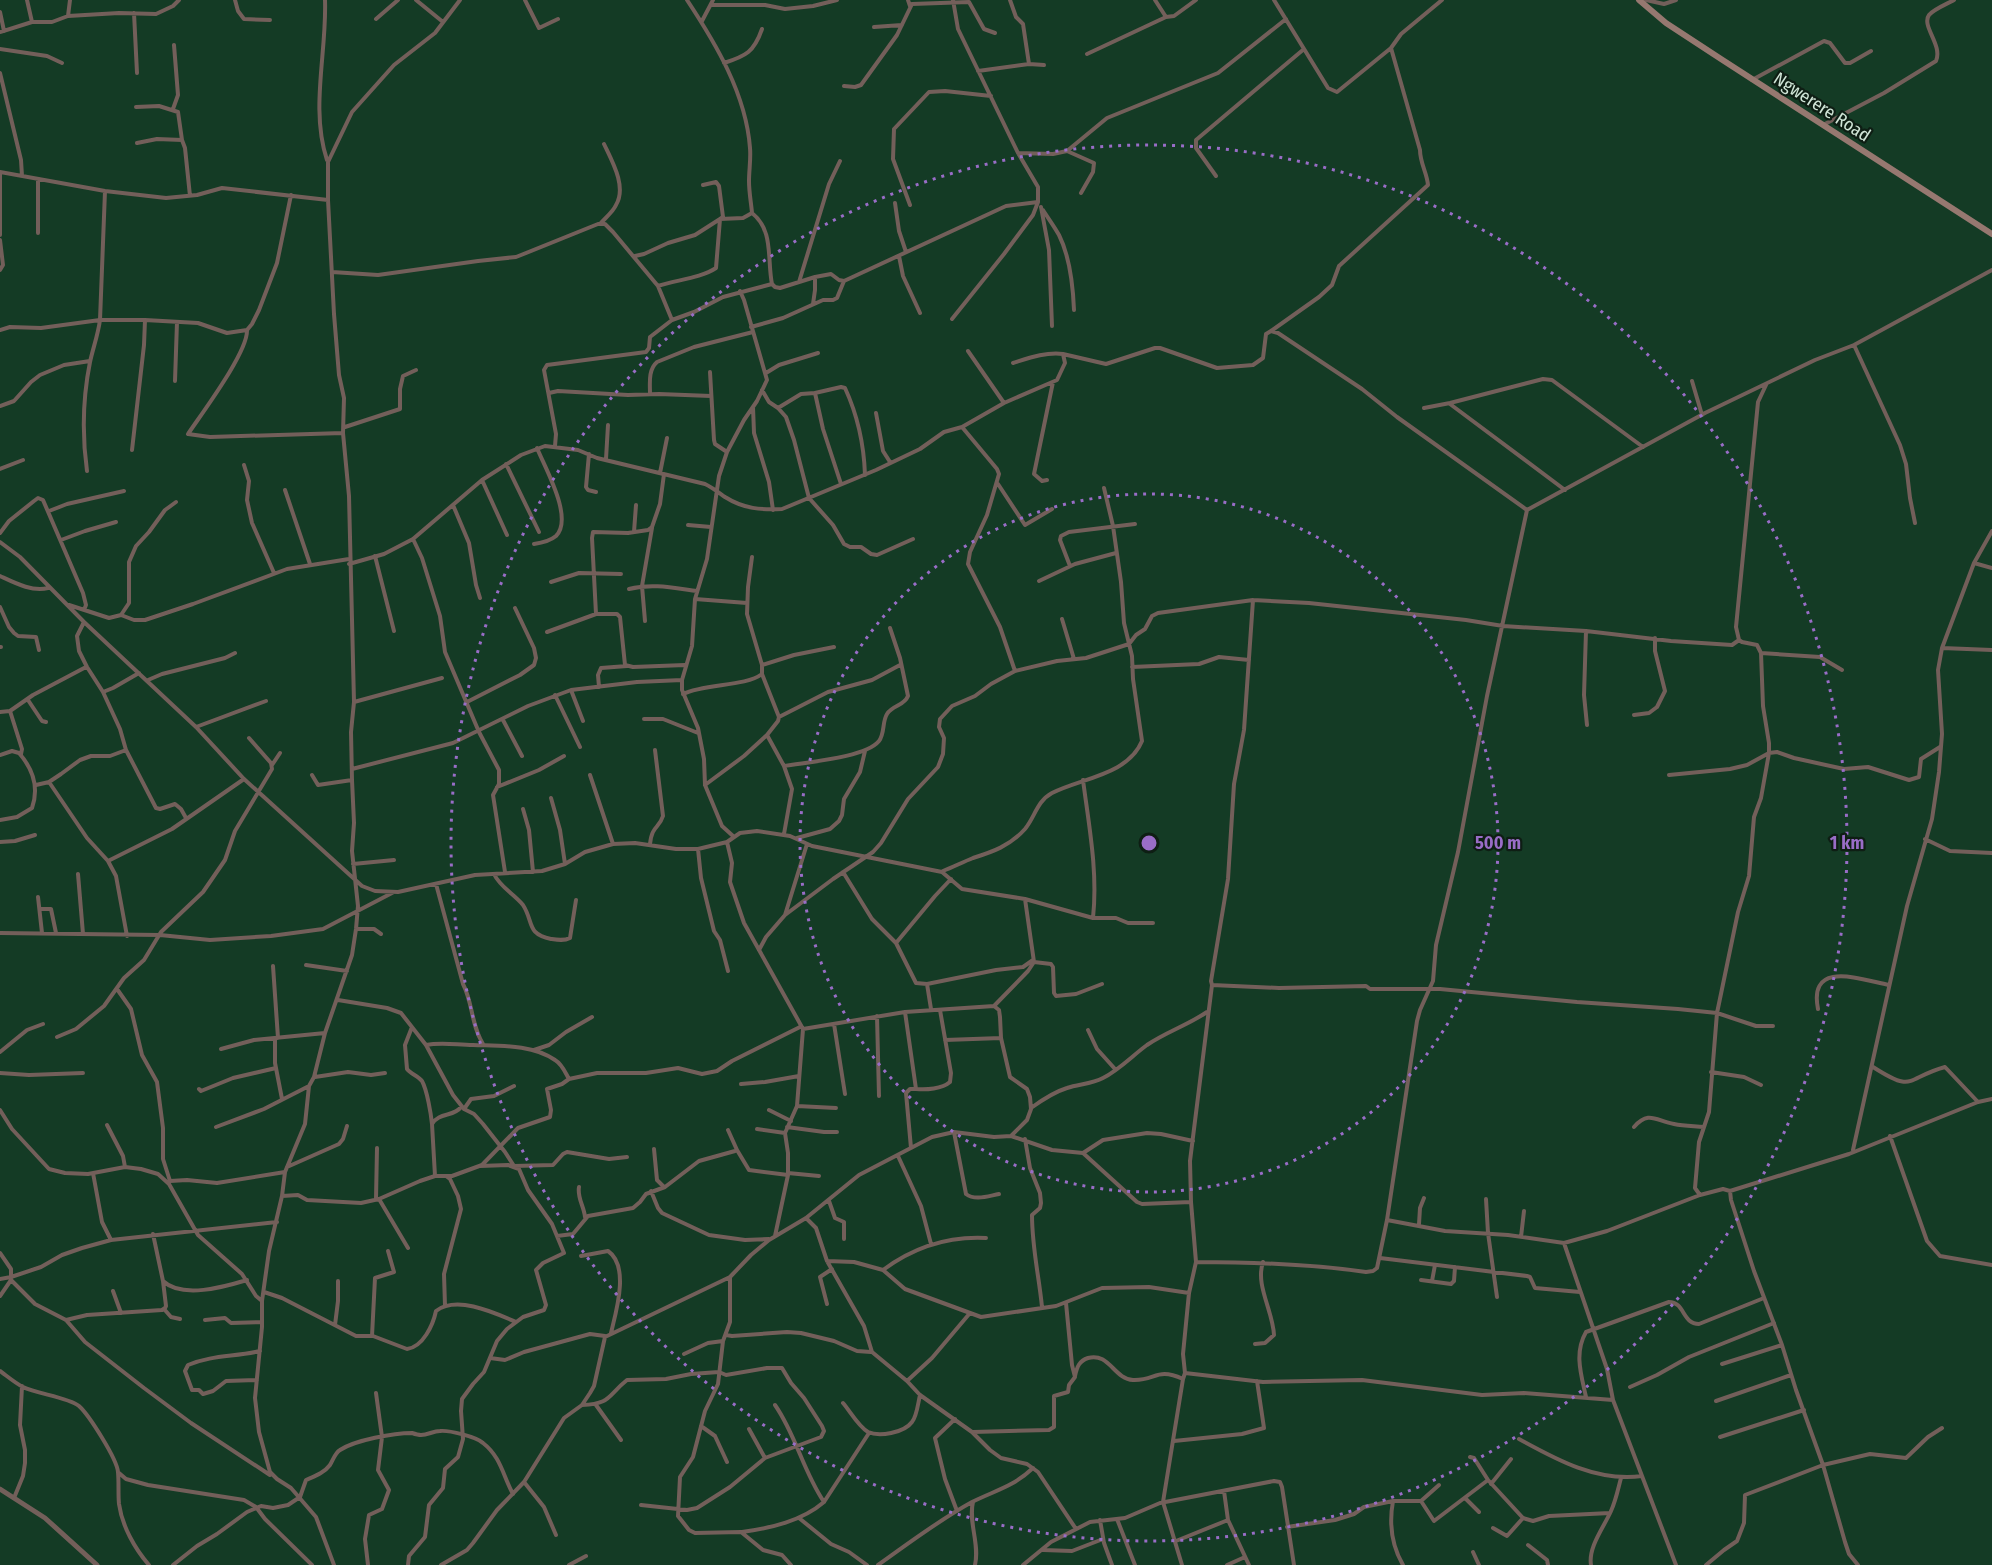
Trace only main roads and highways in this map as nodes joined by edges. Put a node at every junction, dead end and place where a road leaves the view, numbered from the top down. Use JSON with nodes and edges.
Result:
{"nodes":[{"id":1,"x":1639,"y":0,"type":"edge"},
{"id":2,"x":1992,"y":234,"type":"edge"}],
"edges":[{"from":1,"to":2,"type":"main road","name":"Ngwerere Road"}]}
